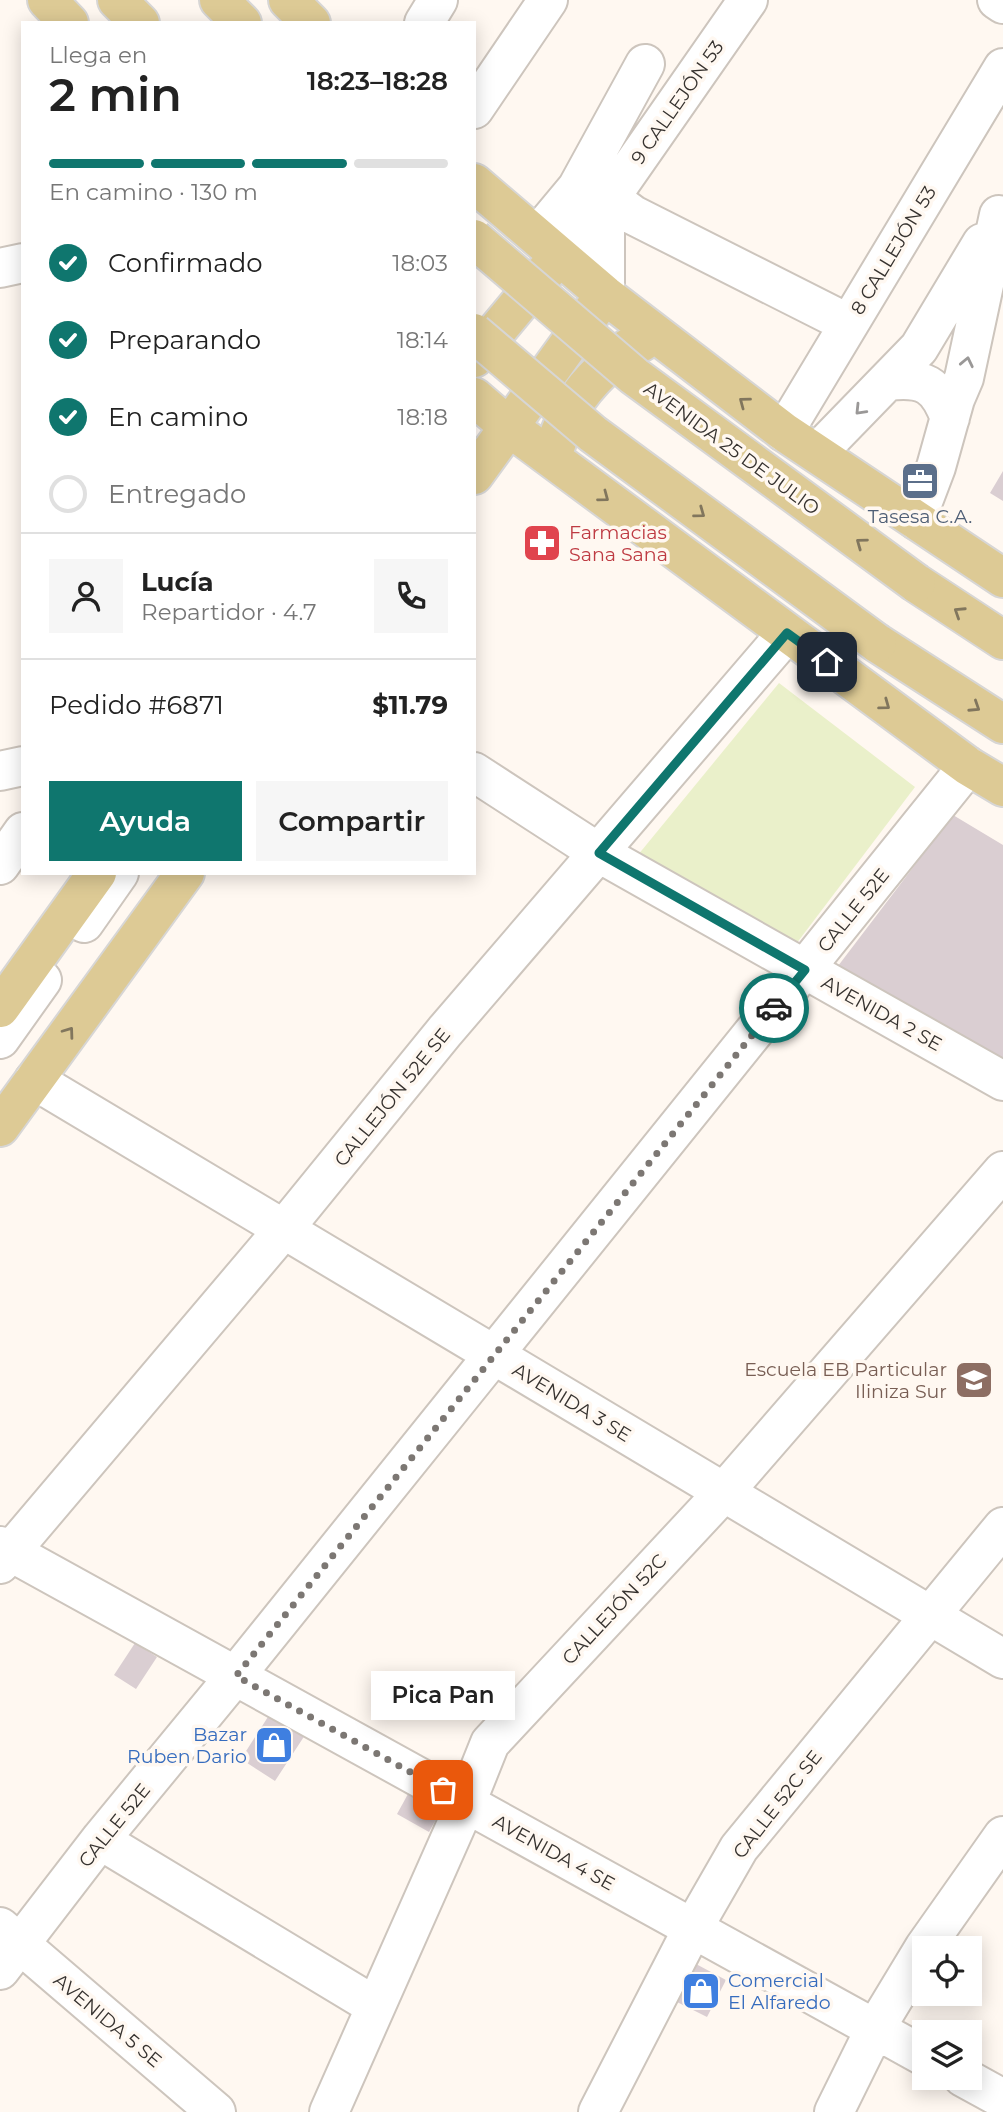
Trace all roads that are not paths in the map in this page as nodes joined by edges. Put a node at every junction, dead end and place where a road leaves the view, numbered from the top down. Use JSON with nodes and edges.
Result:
{"nodes":[{"id":1,"x":47,"y":0,"type":"edge"},
{"id":2,"x":117,"y":0,"type":"edge"},
{"id":3,"x":219,"y":0,"type":"edge"},
{"id":4,"x":288,"y":0,"type":"edge"},
{"id":5,"x":438,"y":0,"type":"edge"},
{"id":6,"x":548,"y":0,"type":"edge"},
{"id":7,"x":748,"y":0,"type":"edge"},
{"id":8,"x":997,"y":0,"type":"edge"},
{"id":9,"x":1003,"y":4,"type":"edge"},
{"id":10,"x":67,"y":21,"type":"edge"},
{"id":11,"x":138,"y":21,"type":"edge"},
{"id":12,"x":240,"y":21,"type":"edge"},
{"id":13,"x":309,"y":21,"type":"edge"},
{"id":14,"x":425,"y":21,"type":"edge"},
{"id":15,"x":645,"y":64,"type":"dead end"},
{"id":16,"x":1003,"y":68,"type":"edge"},
{"id":17,"x":476,"y":107,"type":"edge"},
{"id":18,"x":485,"y":193,"type":"edge"},
{"id":19,"x":608,"y":201,"type":"junction"},
{"id":20,"x":1001,"y":212,"type":"edge"},
{"id":21,"x":476,"y":241,"type":"edge"},
{"id":22,"x":548,"y":246,"type":"junction"},
{"id":23,"x":476,"y":261,"type":"edge"},
{"id":24,"x":21,"y":263,"type":"edge"},
{"id":25,"x":0,"y":268,"type":"edge"},
{"id":26,"x":605,"y":295,"type":"junction"},
{"id":27,"x":849,"y":324,"type":"junction"},
{"id":28,"x":476,"y":335,"type":"edge"},
{"id":29,"x":661,"y":338,"type":"junction"},
{"id":30,"x":476,"y":355,"type":"edge"},
{"id":31,"x":887,"y":381,"type":"junction"},
{"id":32,"x":476,"y":399,"type":"edge"},
{"id":33,"x":950,"y":418,"type":"junction"},
{"id":34,"x":509,"y":427,"type":"junction"},
{"id":35,"x":784,"y":432,"type":"junction"},
{"id":36,"x":817,"y":453,"type":"junction"},
{"id":37,"x":557,"y":462,"type":"junction"},
{"id":38,"x":476,"y":472,"type":"edge"},
{"id":39,"x":916,"y":520,"type":"junction"},
{"id":40,"x":1003,"y":578,"type":"edge"},
{"id":41,"x":787,"y":633,"type":"junction"},
{"id":42,"x":1003,"y":640,"type":"edge"},
{"id":43,"x":1003,"y":724,"type":"edge"},
{"id":44,"x":21,"y":766,"type":"edge"},
{"id":45,"x":968,"y":766,"type":"junction"},
{"id":46,"x":0,"y":771,"type":"edge"},
{"id":47,"x":476,"y":773,"type":"edge"},
{"id":48,"x":1003,"y":788,"type":"edge"},
{"id":49,"x":21,"y":835,"type":"edge"},
{"id":50,"x":599,"y":853,"type":"junction"},
{"id":51,"x":0,"y":864,"type":"edge"},
{"id":52,"x":96,"y":875,"type":"edge"},
{"id":53,"x":118,"y":875,"type":"edge"},
{"id":54,"x":184,"y":875,"type":"edge"},
{"id":55,"x":805,"y":970,"type":"junction"},
{"id":56,"x":0,"y":1008,"type":"edge"},
{"id":57,"x":0,"y":1039,"type":"edge"},
{"id":58,"x":34,"y":1080,"type":"junction"},
{"id":59,"x":1003,"y":1081,"type":"edge"},
{"id":60,"x":0,"y":1127,"type":"edge"},
{"id":61,"x":1003,"y":1171,"type":"edge"},
{"id":62,"x":283,"y":1230,"type":"junction"},
{"id":63,"x":494,"y":1355,"type":"junction"},
{"id":64,"x":724,"y":1492,"type":"junction"},
{"id":65,"x":1003,"y":1527,"type":"edge"},
{"id":66,"x":3,"y":1554,"type":"edge"},
{"id":67,"x":930,"y":1615,"type":"junction"},
{"id":68,"x":1003,"y":1659,"type":"edge"},
{"id":69,"x":236,"y":1676,"type":"junction"},
{"id":70,"x":466,"y":1803,"type":"junction"},
{"id":71,"x":1003,"y":1836,"type":"edge"},
{"id":72,"x":100,"y":1840,"type":"junction"},
{"id":73,"x":693,"y":1928,"type":"junction"},
{"id":74,"x":932,"y":1936,"type":"edge"},
{"id":75,"x":7,"y":1947,"type":"edge"},
{"id":76,"x":912,"y":1965,"type":"edge"},
{"id":77,"x":375,"y":2006,"type":"junction"},
{"id":78,"x":876,"y":2029,"type":"junction"},
{"id":79,"x":912,"y":2049,"type":"edge"},
{"id":80,"x":982,"y":2087,"type":"edge"},
{"id":81,"x":1003,"y":2099,"type":"edge"},
{"id":82,"x":216,"y":2112,"type":"edge"},
{"id":83,"x":329,"y":2112,"type":"edge"},
{"id":84,"x":598,"y":2112,"type":"edge"},
{"id":85,"x":834,"y":2112,"type":"edge"}],
"edges":[{"from":1,"to":10,"type":"main road"},
{"from":2,"to":11,"type":"main road"},
{"from":3,"to":12,"type":"main road"},
{"from":4,"to":13,"type":"main road"},
{"from":5,"to":14,"type":"street"},
{"from":6,"to":17,"type":"street"},
{"from":7,"to":19,"type":"street","name":"9 CALLEJÓN 53"},
{"from":8,"to":9,"type":"street"},
{"from":15,"to":22,"type":"street"},
{"from":16,"to":27,"type":"street","name":"8 CALLEJÓN 53"},
{"from":18,"to":22,"type":"main road"},
{"from":18,"to":23,"type":"main road"},
{"from":19,"to":22,"type":"street","name":"9 CALLEJÓN 53"},
{"from":19,"to":26,"type":"street"},
{"from":19,"to":27,"type":"street"},
{"from":20,"to":31,"type":"street"},
{"from":33,"to":20,"type":"street","one_way":true},
{"from":42,"to":21,"type":"main road","name":"AVENIDA 25 DE JULIO","one_way":true,"bridge":true},
{"from":22,"to":26,"type":"main road"},
{"from":22,"to":30,"type":"main road"},
{"from":24,"to":25,"type":"street"},
{"from":26,"to":29,"type":"main road"},
{"from":26,"to":34,"type":"main road"},
{"from":27,"to":35,"type":"street","name":"8 CALLEJÓN 53"},
{"from":28,"to":43,"type":"main road","one_way":true,"bridge":true},
{"from":35,"to":29,"type":"main road","one_way":true},
{"from":29,"to":37,"type":"main road"},
{"from":31,"to":33,"type":"street"},
{"from":31,"to":36,"type":"street","one_way":true},
{"from":32,"to":34,"type":"main road"},
{"from":33,"to":39,"type":"street"},
{"from":34,"to":37,"type":"main road"},
{"from":34,"to":38,"type":"main road"},
{"from":35,"to":36,"type":"main road"},
{"from":36,"to":39,"type":"main road"},
{"from":37,"to":41,"type":"main road","one_way":true},
{"from":39,"to":40,"type":"main road"},
{"from":41,"to":45,"type":"main road","one_way":true},
{"from":41,"to":50,"type":"street","name":"CALLEJÓN 52E SE"},
{"from":44,"to":46,"type":"street"},
{"from":45,"to":48,"type":"main road"},
{"from":45,"to":55,"type":"street","name":"CALLE 52E"},
{"from":47,"to":50,"type":"street","name":"AVENIDA 2 SE"},
{"from":49,"to":51,"type":"street"},
{"from":50,"to":55,"type":"street","name":"AVENIDA 2 SE"},
{"from":50,"to":62,"type":"street","name":"CALLEJÓN 52E SE"},
{"from":52,"to":56,"type":"main road"},
{"from":53,"to":57,"type":"street"},
{"from":58,"to":54,"type":"main road","one_way":true},
{"from":55,"to":59,"type":"street","name":"AVENIDA 2 SE"},
{"from":55,"to":63,"type":"street","name":"CALLE 52E"},
{"from":58,"to":60,"type":"main road"},
{"from":58,"to":62,"type":"street","name":"AVENIDA 3 SE"},
{"from":61,"to":64,"type":"street","name":"CALLEJÓN 52C"},
{"from":62,"to":63,"type":"street","name":"AVENIDA 3 SE"},
{"from":62,"to":66,"type":"street","name":"CALLEJÓN 52E SE"},
{"from":63,"to":64,"type":"street","name":"AVENIDA 3 SE"},
{"from":63,"to":69,"type":"street","name":"CALLE 52E"},
{"from":64,"to":67,"type":"street","name":"AVENIDA 3 SE"},
{"from":64,"to":70,"type":"street","name":"CALLEJÓN 52C"},
{"from":65,"to":67,"type":"street","name":"CALLE 52C SE"},
{"from":66,"to":69,"type":"street","name":"AVENIDA 4 SE"},
{"from":67,"to":68,"type":"street","name":"AVENIDA 3 SE"},
{"from":67,"to":73,"type":"street","name":"CALLE 52C SE"},
{"from":69,"to":70,"type":"street","name":"AVENIDA 4 SE"},
{"from":69,"to":72,"type":"street","name":"CALLE 52E"},
{"from":70,"to":73,"type":"street","name":"AVENIDA 4 SE"},
{"from":70,"to":77,"type":"street","name":"CALLEJÓN 52C"},
{"from":71,"to":74,"type":"street"},
{"from":72,"to":75,"type":"street","name":"CALLE 52E"},
{"from":72,"to":77,"type":"street"},
{"from":73,"to":78,"type":"street","name":"AVENIDA 4 SE"},
{"from":73,"to":84,"type":"street","name":"CALLE 52C SE"},
{"from":75,"to":82,"type":"street","name":"AVENIDA 5 SE"},
{"from":76,"to":78,"type":"street"},
{"from":77,"to":83,"type":"street","name":"CALLEJÓN 52C"},
{"from":78,"to":79,"type":"street","name":"AVENIDA 4 SE"},
{"from":78,"to":85,"type":"street"},
{"from":80,"to":81,"type":"street"}]}
